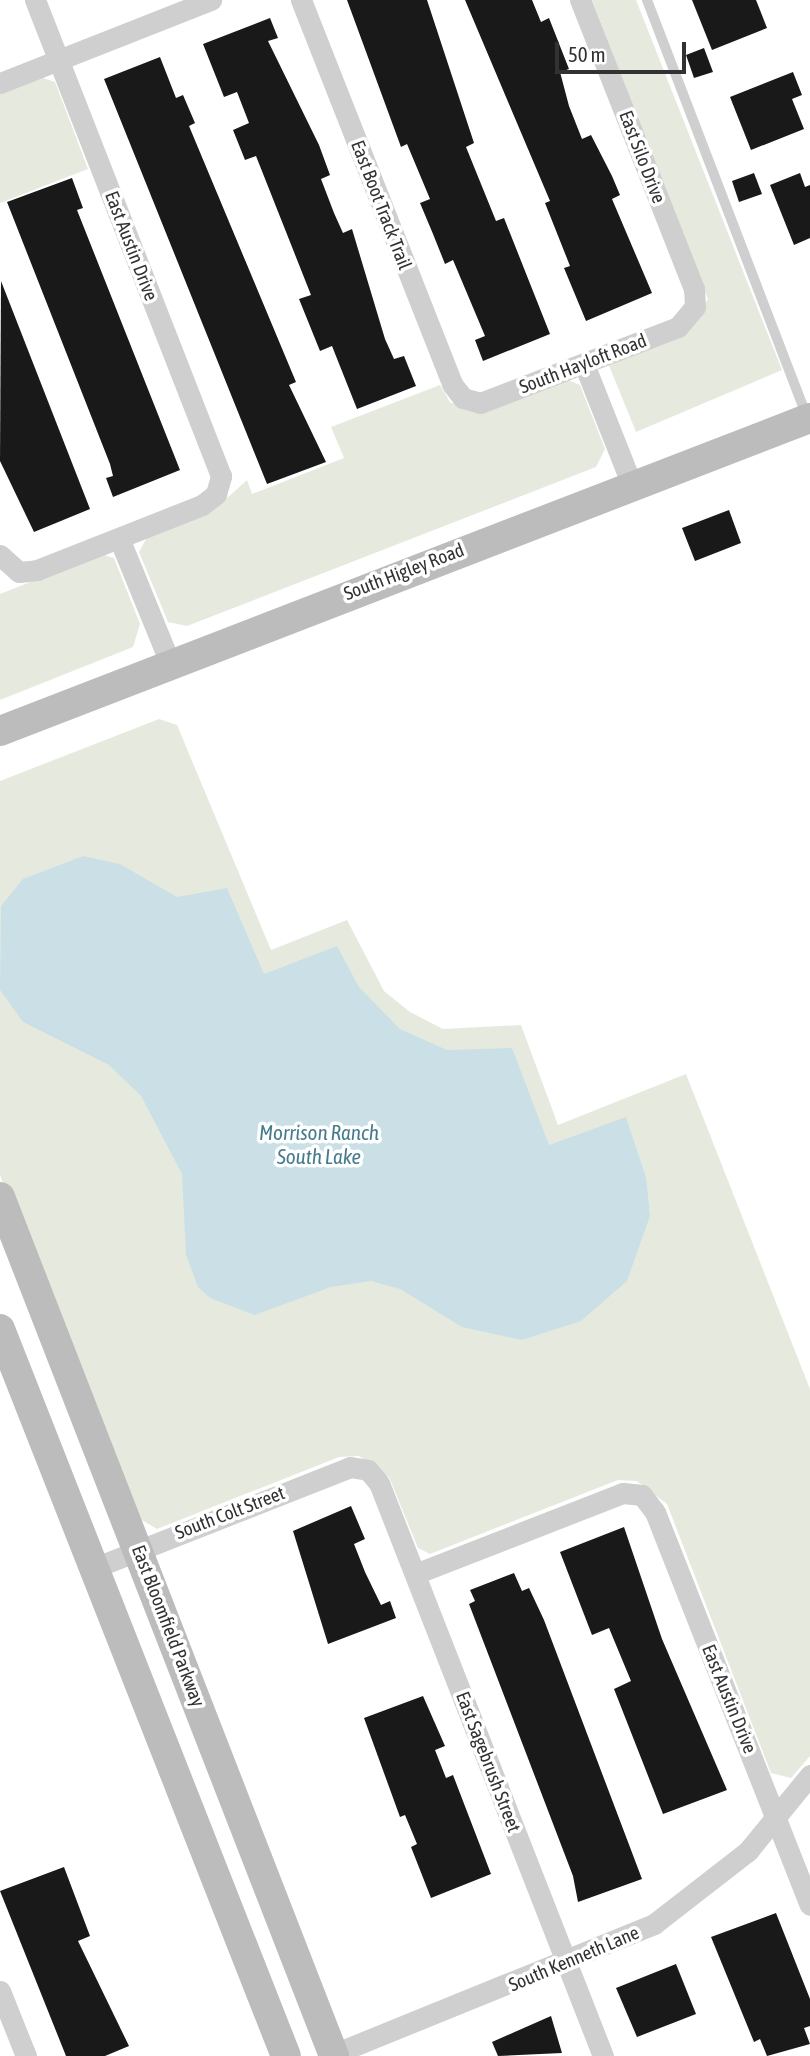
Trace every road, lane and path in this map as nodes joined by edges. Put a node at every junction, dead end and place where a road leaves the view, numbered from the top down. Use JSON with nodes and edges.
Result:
{"nodes":[{"id":1,"x":34,"y":0,"type":"edge"},
{"id":2,"x":211,"y":0,"type":"edge"},
{"id":3,"x":301,"y":0,"type":"edge"},
{"id":4,"x":580,"y":0,"type":"edge"},
{"id":5,"x":648,"y":0,"type":"edge"},
{"id":6,"x":58,"y":60,"type":"junction"},
{"id":7,"x":0,"y":83,"type":"edge"},
{"id":8,"x":691,"y":315,"type":"joint"},
{"id":9,"x":584,"y":364,"type":"junction"},
{"id":10,"x":471,"y":402,"type":"joint"},
{"id":11,"x":809,"y":418,"type":"edge"},
{"id":12,"x":632,"y":485,"type":"junction"},
{"id":13,"x":119,"y":538,"type":"junction"},
{"id":14,"x":0,"y":555,"type":"edge"},
{"id":15,"x":170,"y":663,"type":"junction"},
{"id":16,"x":0,"y":730,"type":"edge"},
{"id":17,"x":0,"y":1197,"type":"edge"},
{"id":18,"x":0,"y":1329,"type":"edge"},
{"id":19,"x":368,"y":1470,"type":"joint"},
{"id":20,"x":139,"y":1549,"type":"junction"},
{"id":21,"x":94,"y":1568,"type":"junction"},
{"id":22,"x":415,"y":1574,"type":"junction"},
{"id":23,"x":810,"y":1775,"type":"edge"},
{"id":24,"x":778,"y":1822,"type":"junction"},
{"id":25,"x":810,"y":1905,"type":"edge"},
{"id":26,"x":566,"y":1964,"type":"junction"},
{"id":27,"x":0,"y":1990,"type":"edge"},
{"id":28,"x":332,"y":2055,"type":"edge"},
{"id":29,"x":26,"y":2056,"type":"edge"},
{"id":30,"x":286,"y":2056,"type":"edge"},
{"id":31,"x":603,"y":2056,"type":"edge"}],
"edges":[{"from":1,"to":6,"type":"street","name":"East Austin Drive"},
{"from":2,"to":6,"type":"street"},
{"from":3,"to":10,"type":"street","name":"East Boot Track Trail"},
{"from":4,"to":8,"type":"street","name":"East Silo Drive"},
{"from":5,"to":11,"type":"lane"},
{"from":6,"to":7,"type":"street"},
{"from":6,"to":13,"type":"street","name":"East Austin Drive"},
{"from":8,"to":9,"type":"street","name":"South Hayloft Road"},
{"from":9,"to":10,"type":"street","name":"South Hayloft Road"},
{"from":9,"to":12,"type":"street"},
{"from":11,"to":12,"type":"street","name":"South Higley Road"},
{"from":12,"to":15,"type":"street","name":"South Higley Road"},
{"from":13,"to":14,"type":"street"},
{"from":13,"to":15,"type":"street"},
{"from":15,"to":16,"type":"street","name":"South Higley Road"},
{"from":17,"to":20,"type":"street","name":"East Bloomfield Parkway"},
{"from":18,"to":21,"type":"street"},
{"from":19,"to":20,"type":"street","name":"South Colt Street"},
{"from":19,"to":22,"type":"street","name":"East Sagebrush Street"},
{"from":20,"to":21,"type":"street","name":"South Colt Street"},
{"from":20,"to":28,"type":"street","name":"East Bloomfield Parkway"},
{"from":21,"to":30,"type":"street"},
{"from":22,"to":24,"type":"street","name":"East Austin Drive"},
{"from":22,"to":26,"type":"street","name":"East Sagebrush Street"},
{"from":23,"to":24,"type":"street","name":"South Kenneth Lane"},
{"from":24,"to":25,"type":"street","name":"East Austin Drive"},
{"from":24,"to":26,"type":"street","name":"South Kenneth Lane"},
{"from":26,"to":28,"type":"street","name":"South Kenneth Lane"},
{"from":26,"to":31,"type":"street","name":"East Sagebrush Street"},
{"from":27,"to":29,"type":"street"}]}
